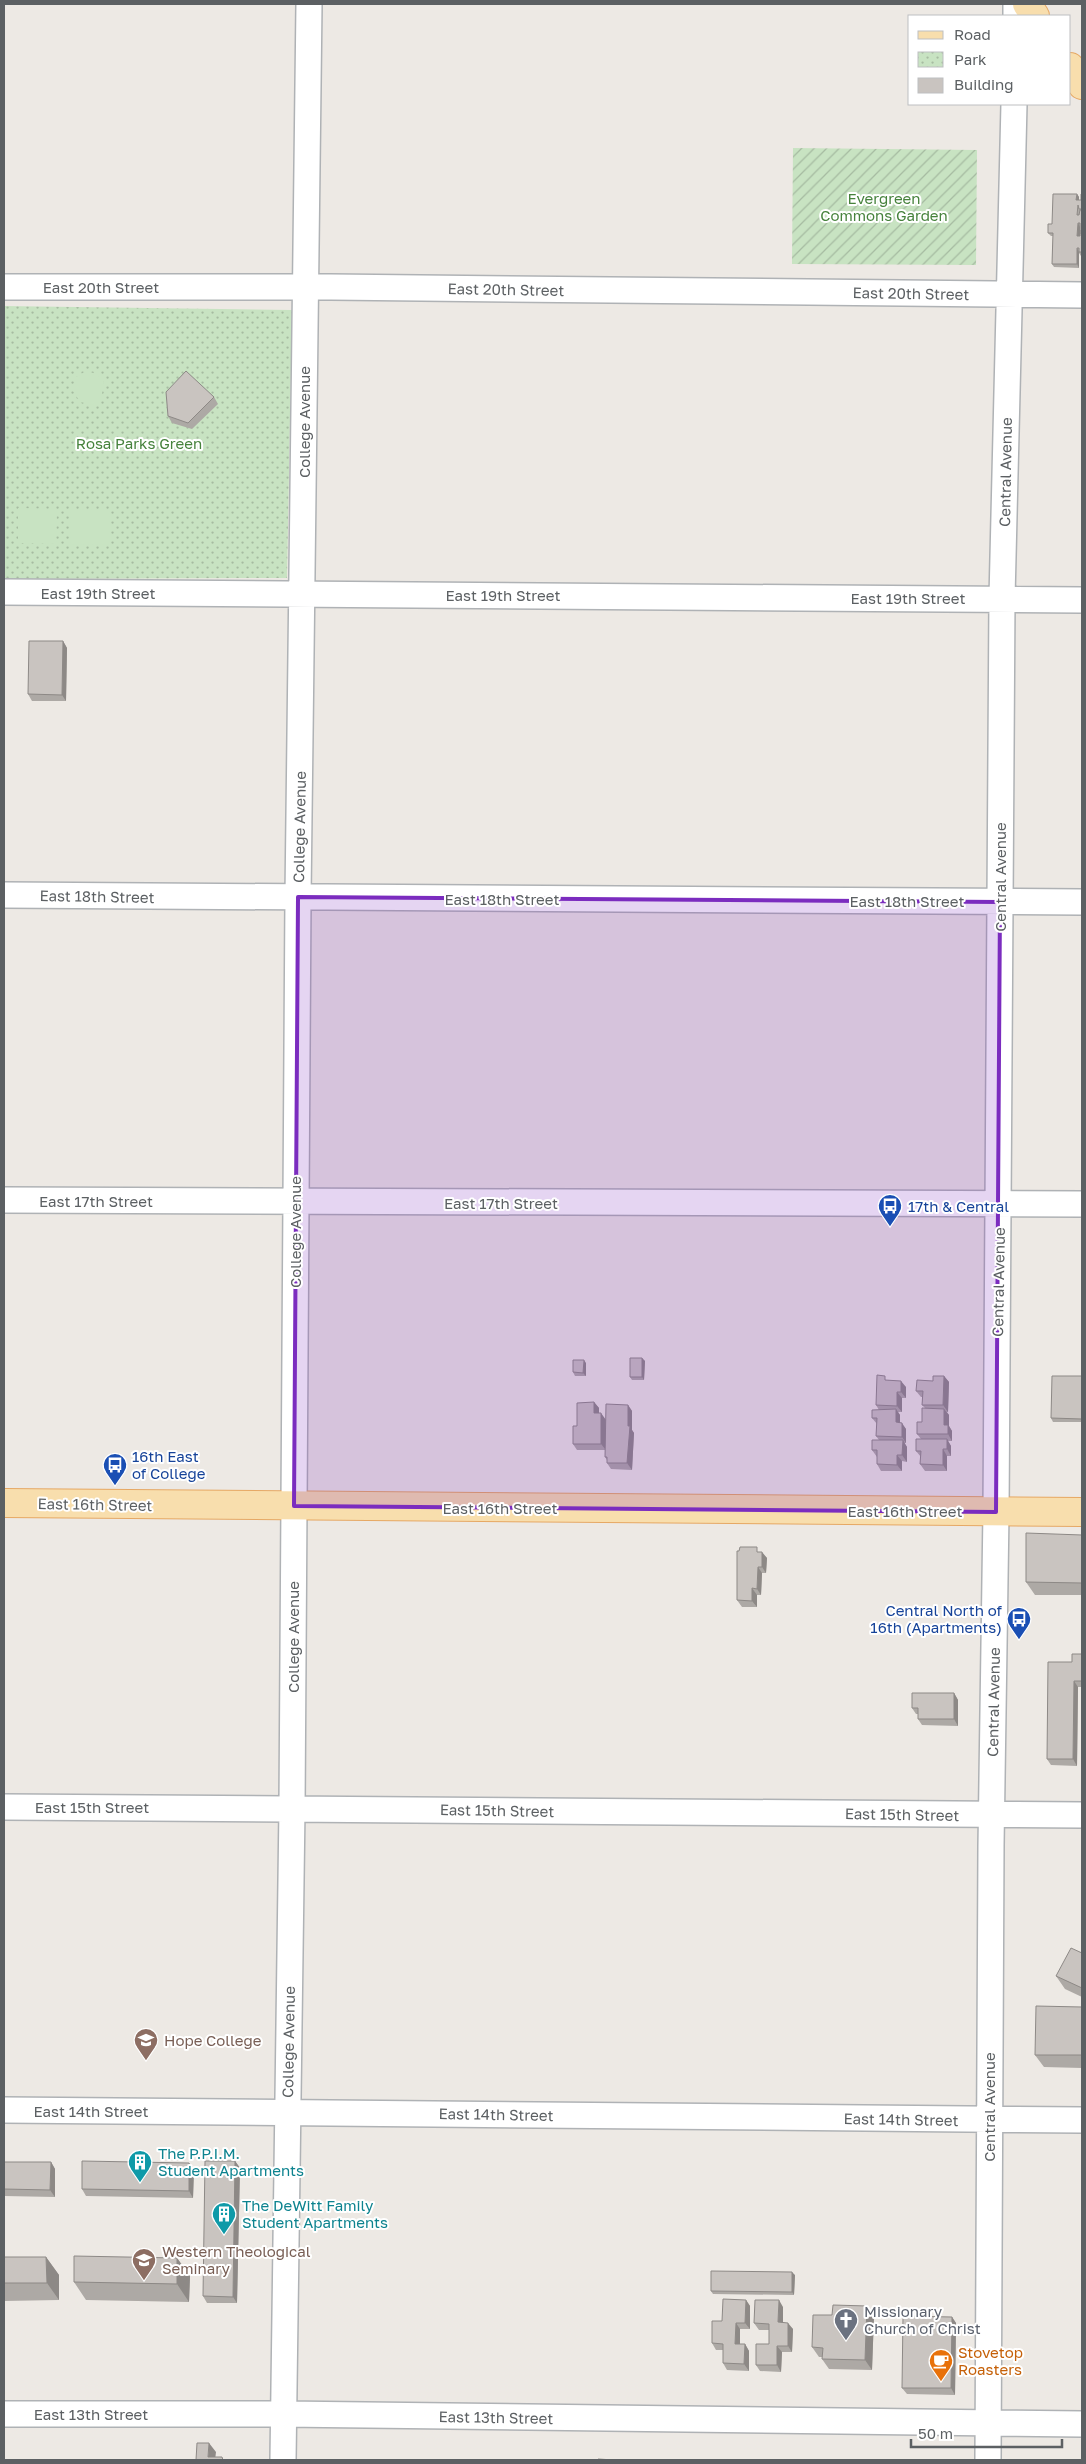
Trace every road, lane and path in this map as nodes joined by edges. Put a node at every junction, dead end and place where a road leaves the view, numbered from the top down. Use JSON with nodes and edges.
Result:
{"nodes":[{"id":1,"x":309,"y":4,"type":"edge"},
{"id":2,"x":1027,"y":4,"type":"edge"},
{"id":3,"x":1034,"y":15,"type":"edge"},
{"id":4,"x":1071,"y":68,"type":"edge"},
{"id":5,"x":1082,"y":85,"type":"edge"},
{"id":6,"x":1014,"y":105,"type":"edge"},
{"id":7,"x":4,"y":287,"type":"edge"},
{"id":8,"x":306,"y":287,"type":"junction"},
{"id":9,"x":1009,"y":294,"type":"junction"},
{"id":10,"x":1082,"y":295,"type":"edge"},
{"id":11,"x":4,"y":592,"type":"edge"},
{"id":12,"x":303,"y":593,"type":"junction"},
{"id":13,"x":1002,"y":598,"type":"junction"},
{"id":14,"x":1082,"y":600,"type":"edge"},
{"id":15,"x":4,"y":895,"type":"edge"},
{"id":16,"x":298,"y":897,"type":"junction"},
{"id":17,"x":1000,"y":902,"type":"junction"},
{"id":18,"x":1082,"y":902,"type":"edge"},
{"id":19,"x":4,"y":1200,"type":"edge"},
{"id":20,"x":295,"y":1203,"type":"junction"},
{"id":21,"x":999,"y":1204,"type":"junction"},
{"id":22,"x":1082,"y":1204,"type":"edge"},
{"id":23,"x":4,"y":1503,"type":"edge"},
{"id":24,"x":294,"y":1506,"type":"junction"},
{"id":25,"x":996,"y":1512,"type":"junction"},
{"id":26,"x":1082,"y":1512,"type":"edge"},
{"id":27,"x":4,"y":1807,"type":"edge"},
{"id":28,"x":292,"y":1808,"type":"junction"},
{"id":29,"x":991,"y":1815,"type":"junction"},
{"id":30,"x":1082,"y":1815,"type":"edge"},
{"id":31,"x":4,"y":2110,"type":"edge"},
{"id":32,"x":287,"y":2112,"type":"junction"},
{"id":33,"x":989,"y":2120,"type":"junction"},
{"id":34,"x":1082,"y":2120,"type":"edge"},
{"id":35,"x":4,"y":2414,"type":"edge"},
{"id":36,"x":284,"y":2414,"type":"junction"},
{"id":37,"x":1082,"y":2424,"type":"edge"},
{"id":38,"x":989,"y":2425,"type":"junction"},
{"id":39,"x":283,"y":2460,"type":"edge"},
{"id":40,"x":988,"y":2460,"type":"edge"}],
"edges":[{"from":1,"to":8,"type":"street","name":"College Avenue"},
{"from":2,"to":3,"type":"main road"},
{"from":4,"to":5,"type":"main road"},
{"from":6,"to":9,"type":"street","name":"Central Avenue"},
{"from":7,"to":8,"type":"street","name":"East 20th Street"},
{"from":8,"to":9,"type":"street","name":"East 20th Street"},
{"from":8,"to":12,"type":"street","name":"College Avenue"},
{"from":9,"to":10,"type":"street","name":"East 20th Street"},
{"from":9,"to":13,"type":"street","name":"Central Avenue"},
{"from":11,"to":12,"type":"street","name":"East 19th Street"},
{"from":12,"to":13,"type":"street","name":"East 19th Street"},
{"from":12,"to":16,"type":"street","name":"College Avenue"},
{"from":13,"to":14,"type":"street","name":"East 19th Street"},
{"from":13,"to":17,"type":"street","name":"Central Avenue"},
{"from":15,"to":16,"type":"street","name":"East 18th Street"},
{"from":16,"to":17,"type":"street","name":"East 18th Street"},
{"from":16,"to":20,"type":"street","name":"College Avenue"},
{"from":17,"to":18,"type":"street","name":"East 18th Street"},
{"from":17,"to":21,"type":"street","name":"Central Avenue"},
{"from":19,"to":20,"type":"street","name":"East 17th Street"},
{"from":20,"to":21,"type":"street","name":"East 17th Street"},
{"from":20,"to":24,"type":"street","name":"College Avenue"},
{"from":21,"to":22,"type":"street","name":"East 17th Street"},
{"from":21,"to":25,"type":"street","name":"Central Avenue"},
{"from":23,"to":24,"type":"main road","name":"East 16th Street"},
{"from":24,"to":25,"type":"main road","name":"East 16th Street"},
{"from":24,"to":28,"type":"street","name":"College Avenue"},
{"from":25,"to":26,"type":"main road","name":"East 16th Street"},
{"from":25,"to":29,"type":"street","name":"Central Avenue"},
{"from":27,"to":28,"type":"street","name":"East 15th Street"},
{"from":28,"to":29,"type":"street","name":"East 15th Street"},
{"from":28,"to":32,"type":"street","name":"College Avenue"},
{"from":29,"to":30,"type":"street","name":"East 15th Street"},
{"from":29,"to":33,"type":"street","name":"Central Avenue"},
{"from":31,"to":32,"type":"street","name":"East 14th Street"},
{"from":32,"to":33,"type":"street","name":"East 14th Street"},
{"from":32,"to":36,"type":"street","name":"College Avenue"},
{"from":33,"to":34,"type":"street","name":"East 14th Street"},
{"from":33,"to":38,"type":"street","name":"Central Avenue"},
{"from":35,"to":36,"type":"street","name":"East 13th Street"},
{"from":36,"to":38,"type":"street","name":"East 13th Street"},
{"from":36,"to":39,"type":"street","name":"College Avenue"},
{"from":37,"to":38,"type":"street","name":"East 13th Street"},
{"from":38,"to":40,"type":"street","name":"Central Avenue"}]}
